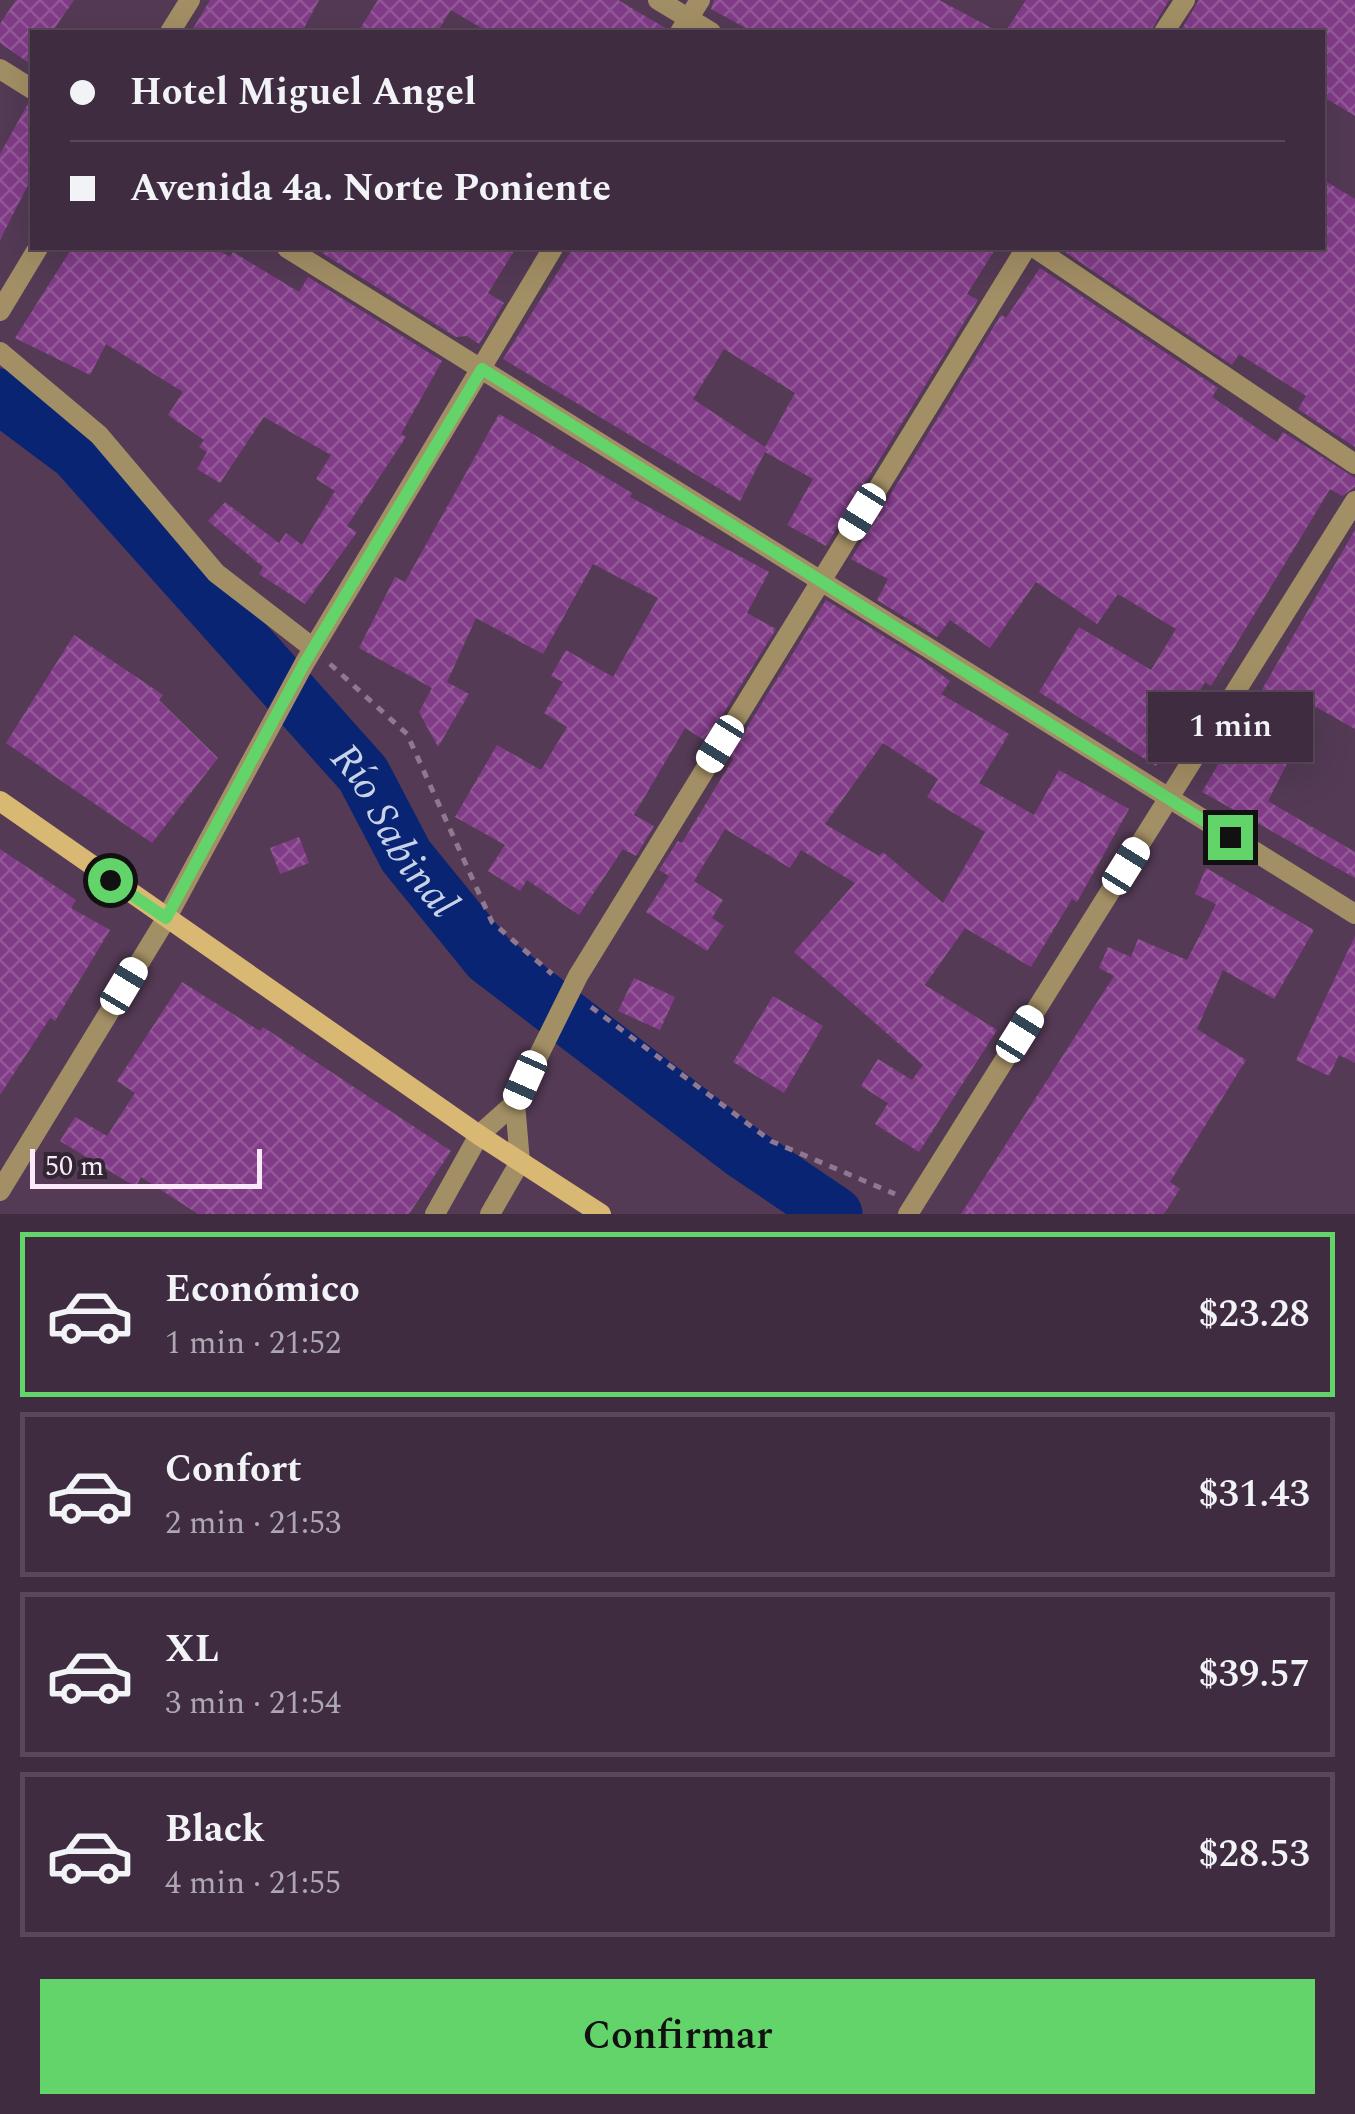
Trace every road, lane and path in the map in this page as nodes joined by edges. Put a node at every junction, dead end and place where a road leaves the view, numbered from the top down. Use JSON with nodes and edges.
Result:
{"nodes":[{"id":1,"x":190,"y":0,"type":"edge"},
{"id":2,"x":658,"y":0,"type":"edge"},
{"id":3,"x":1185,"y":0,"type":"edge"},
{"id":4,"x":690,"y":17,"type":"edge"},
{"id":5,"x":171,"y":30,"type":"edge"},
{"id":6,"x":1165,"y":30,"type":"edge"},
{"id":7,"x":0,"y":68,"type":"edge"},
{"id":8,"x":30,"y":88,"type":"edge"},
{"id":9,"x":37,"y":250,"type":"edge"},
{"id":10,"x":290,"y":250,"type":"edge"},
{"id":11,"x":552,"y":250,"type":"edge"},
{"id":12,"x":1025,"y":250,"type":"edge"},
{"id":13,"x":1039,"y":250,"type":"edge"},
{"id":14,"x":0,"y":311,"type":"edge"},
{"id":15,"x":0,"y":352,"type":"edge"},
{"id":16,"x":482,"y":369,"type":"junction"},
{"id":17,"x":1355,"y":464,"type":"edge"},
{"id":18,"x":1355,"y":501,"type":"edge"},
{"id":19,"x":821,"y":578,"type":"junction"},
{"id":20,"x":308,"y":656,"type":"junction"},
{"id":21,"x":1168,"y":799,"type":"junction"},
{"id":22,"x":0,"y":801,"type":"edge"},
{"id":23,"x":1355,"y":914,"type":"edge"},
{"id":24,"x":166,"y":918,"type":"junction"},
{"id":25,"x":515,"y":1104,"type":"junction"},
{"id":26,"x":479,"y":1135,"type":"junction"},
{"id":27,"x":520,"y":1162,"type":"junction"},
{"id":28,"x":0,"y":1191,"type":"edge"},
{"id":29,"x":435,"y":1214,"type":"edge"},
{"id":30,"x":490,"y":1214,"type":"edge"},
{"id":31,"x":602,"y":1214,"type":"edge"},
{"id":32,"x":908,"y":1214,"type":"edge"}],
"edges":[{"from":1,"to":5,"type":"street"},
{"from":2,"to":4,"type":"street"},
{"from":3,"to":6,"type":"street"},
{"from":7,"to":8,"type":"street"},
{"from":9,"to":14,"type":"street"},
{"from":10,"to":16,"type":"street"},
{"from":11,"to":16,"type":"street"},
{"from":12,"to":19,"type":"street"},
{"from":13,"to":17,"type":"street"},
{"from":15,"to":20,"type":"street"},
{"from":16,"to":19,"type":"street"},
{"from":16,"to":20,"type":"street"},
{"from":18,"to":21,"type":"street"},
{"from":19,"to":21,"type":"street"},
{"from":19,"to":25,"type":"street"},
{"from":20,"to":24,"type":"street"},
{"from":21,"to":23,"type":"street"},
{"from":21,"to":32,"type":"street"},
{"from":22,"to":24,"type":"main road"},
{"from":24,"to":26,"type":"main road"},
{"from":24,"to":28,"type":"street"},
{"from":25,"to":26,"type":"street"},
{"from":25,"to":27,"type":"street"},
{"from":26,"to":27,"type":"main road"},
{"from":26,"to":29,"type":"street"},
{"from":27,"to":30,"type":"street"},
{"from":27,"to":31,"type":"main road"}]}
